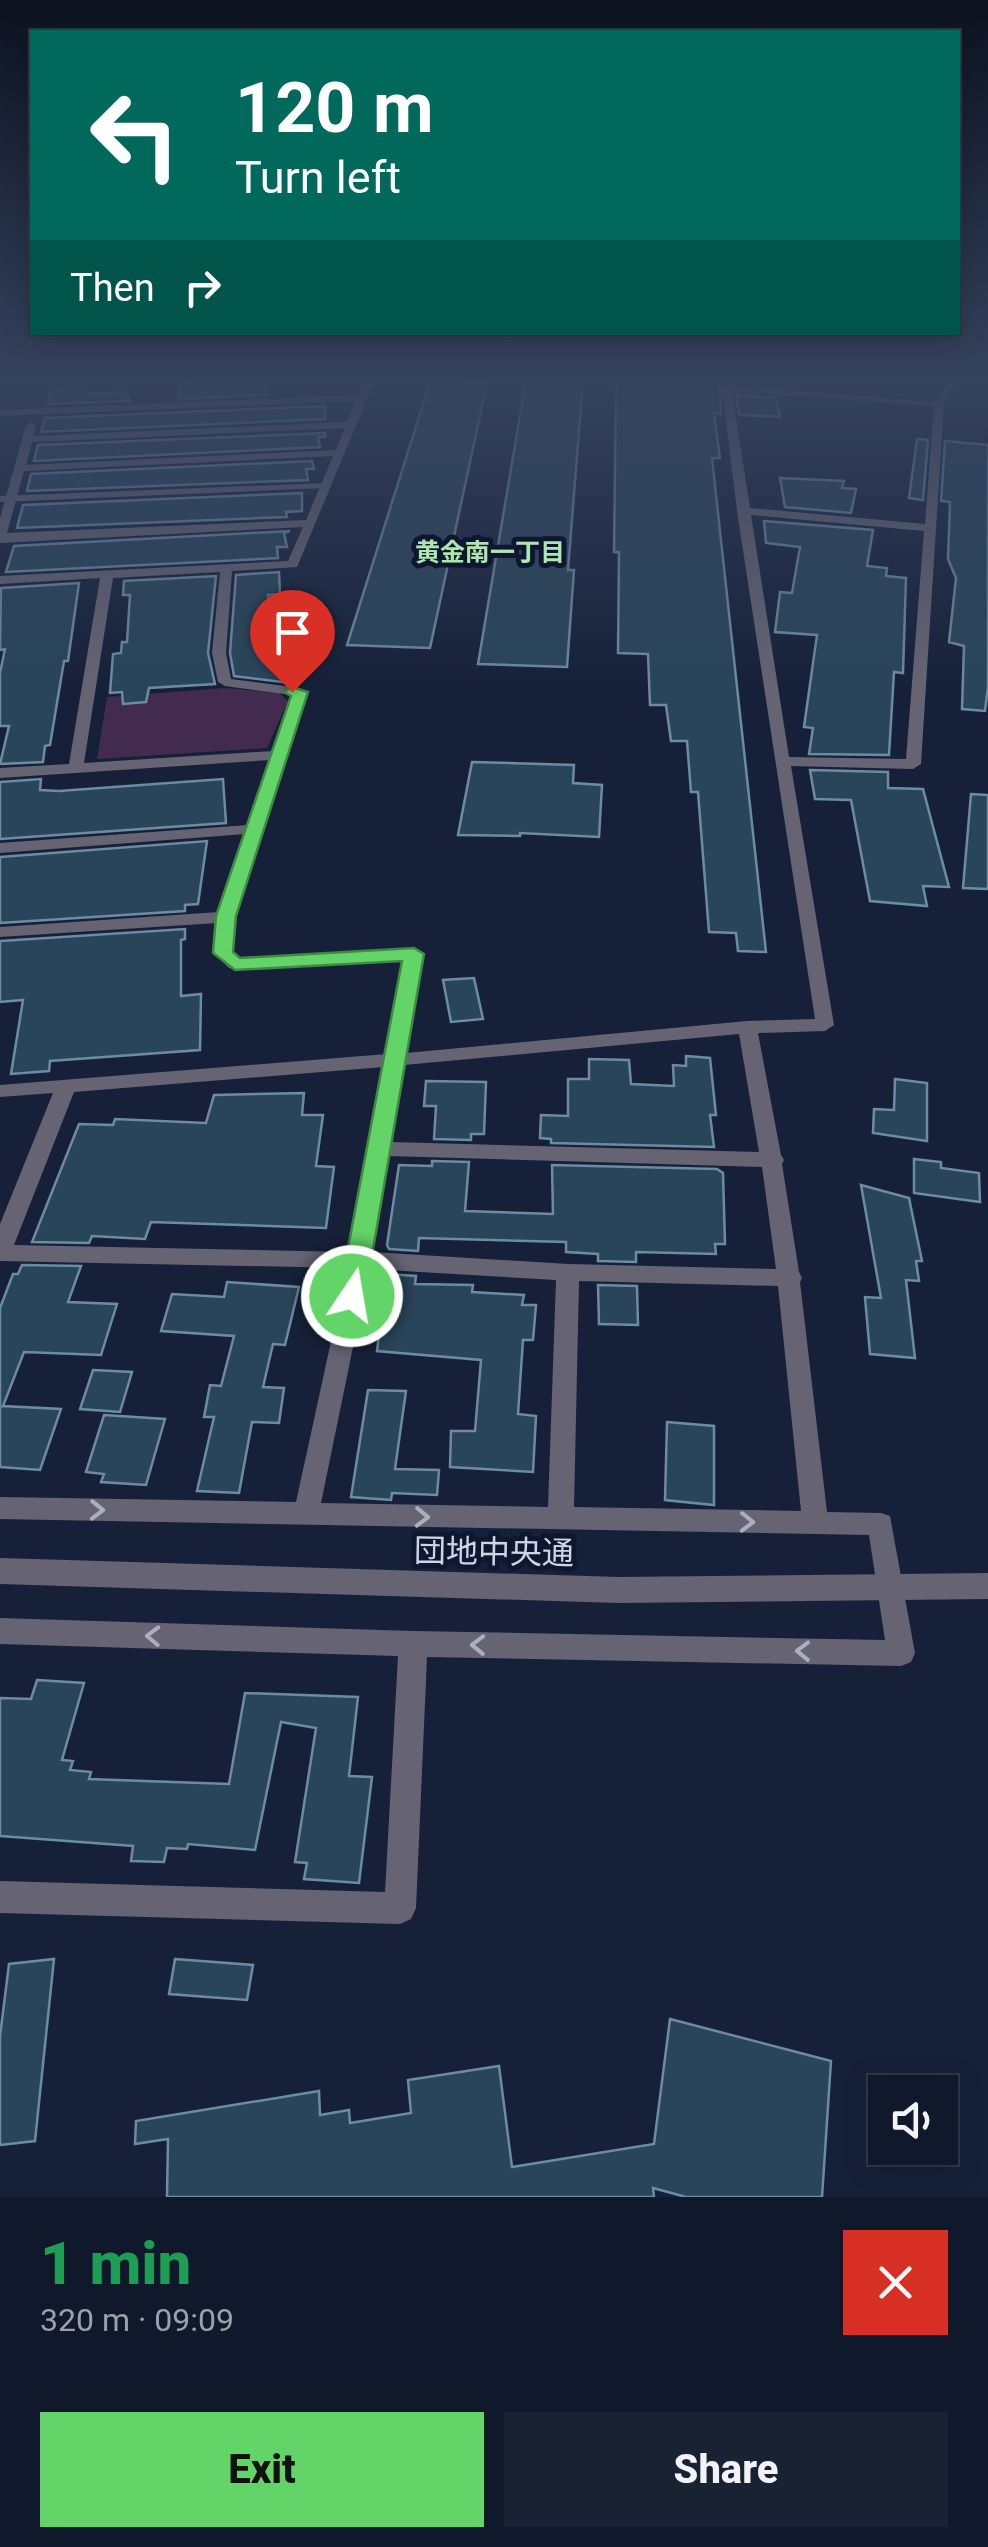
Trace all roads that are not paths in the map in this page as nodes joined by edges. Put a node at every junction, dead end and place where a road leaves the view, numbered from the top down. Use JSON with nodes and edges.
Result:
{"nodes":[{"id":1,"x":740,"y":483,"type":"edge"},
{"id":2,"x":935,"y":483,"type":"edge"},
{"id":3,"x":324,"y":485,"type":"joint"},
{"id":4,"x":6,"y":499,"type":"edge"},
{"id":5,"x":744,"y":511,"type":"junction"},
{"id":6,"x":310,"y":523,"type":"junction"},
{"id":7,"x":932,"y":528,"type":"junction"},
{"id":8,"x":0,"y":538,"type":"edge"},
{"id":9,"x":226,"y":568,"type":"junction"},
{"id":10,"x":107,"y":574,"type":"junction"},
{"id":11,"x":0,"y":580,"type":"edge"},
{"id":12,"x":281,"y":755,"type":"junction"},
{"id":13,"x":783,"y":761,"type":"junction"},
{"id":14,"x":76,"y":768,"type":"junction"},
{"id":15,"x":0,"y":774,"type":"edge"},
{"id":16,"x":254,"y":829,"type":"junction"},
{"id":17,"x":0,"y":848,"type":"edge"},
{"id":18,"x":226,"y":916,"type":"junction"},
{"id":19,"x":0,"y":932,"type":"edge"},
{"id":20,"x":747,"y":1027,"type":"junction"},
{"id":21,"x":394,"y":1060,"type":"junction"},
{"id":22,"x":66,"y":1086,"type":"junction"},
{"id":23,"x":0,"y":1091,"type":"edge"},
{"id":24,"x":380,"y":1149,"type":"junction"},
{"id":25,"x":774,"y":1160,"type":"junction"},
{"id":26,"x":0,"y":1252,"type":"edge"},
{"id":27,"x":360,"y":1260,"type":"junction"},
{"id":28,"x":568,"y":1272,"type":"junction"},
{"id":29,"x":791,"y":1278,"type":"junction"},
{"id":30,"x":0,"y":1508,"type":"edge"},
{"id":31,"x":306,"y":1514,"type":"junction"},
{"id":32,"x":561,"y":1520,"type":"junction"},
{"id":33,"x":815,"y":1523,"type":"junction"},
{"id":34,"x":0,"y":1570,"type":"edge"},
{"id":35,"x":988,"y":1586,"type":"edge"},
{"id":36,"x":0,"y":1630,"type":"edge"},
{"id":37,"x":412,"y":1644,"type":"junction"},
{"id":38,"x":0,"y":1897,"type":"edge"}],
"edges":[{"from":1,"to":5,"type":"street"},
{"from":2,"to":7,"type":"street"},
{"from":3,"to":4,"type":"street"},
{"from":3,"to":6,"type":"street"},
{"from":4,"to":8,"type":"street"},
{"from":5,"to":7,"type":"street"},
{"from":5,"to":13,"type":"street"},
{"from":6,"to":8,"type":"street"},
{"from":6,"to":9,"type":"street"},
{"from":7,"to":13,"type":"street"},
{"from":9,"to":10,"type":"street"},
{"from":9,"to":12,"type":"street"},
{"from":10,"to":11,"type":"street"},
{"from":10,"to":14,"type":"street"},
{"from":12,"to":14,"type":"street"},
{"from":12,"to":16,"type":"street"},
{"from":13,"to":20,"type":"street"},
{"from":14,"to":15,"type":"street"},
{"from":16,"to":17,"type":"street"},
{"from":16,"to":18,"type":"street"},
{"from":18,"to":19,"type":"street"},
{"from":18,"to":21,"type":"street"},
{"from":20,"to":21,"type":"street"},
{"from":20,"to":25,"type":"street"},
{"from":21,"to":22,"type":"street"},
{"from":21,"to":24,"type":"street"},
{"from":22,"to":23,"type":"street"},
{"from":22,"to":26,"type":"street"},
{"from":24,"to":25,"type":"street"},
{"from":24,"to":27,"type":"street"},
{"from":25,"to":29,"type":"street"},
{"from":26,"to":27,"type":"street"},
{"from":27,"to":28,"type":"street"},
{"from":27,"to":31,"type":"street"},
{"from":28,"to":29,"type":"street"},
{"from":28,"to":32,"type":"street"},
{"from":29,"to":33,"type":"street"},
{"from":30,"to":31,"type":"street","one_way":true},
{"from":31,"to":32,"type":"street","one_way":true},
{"from":32,"to":33,"type":"street","one_way":true},
{"from":33,"to":37,"type":"street","one_way":true},
{"from":34,"to":35,"type":"street","name":"団地中央通","bridge":true},
{"from":37,"to":36,"type":"street","one_way":true},
{"from":37,"to":38,"type":"street"}]}
